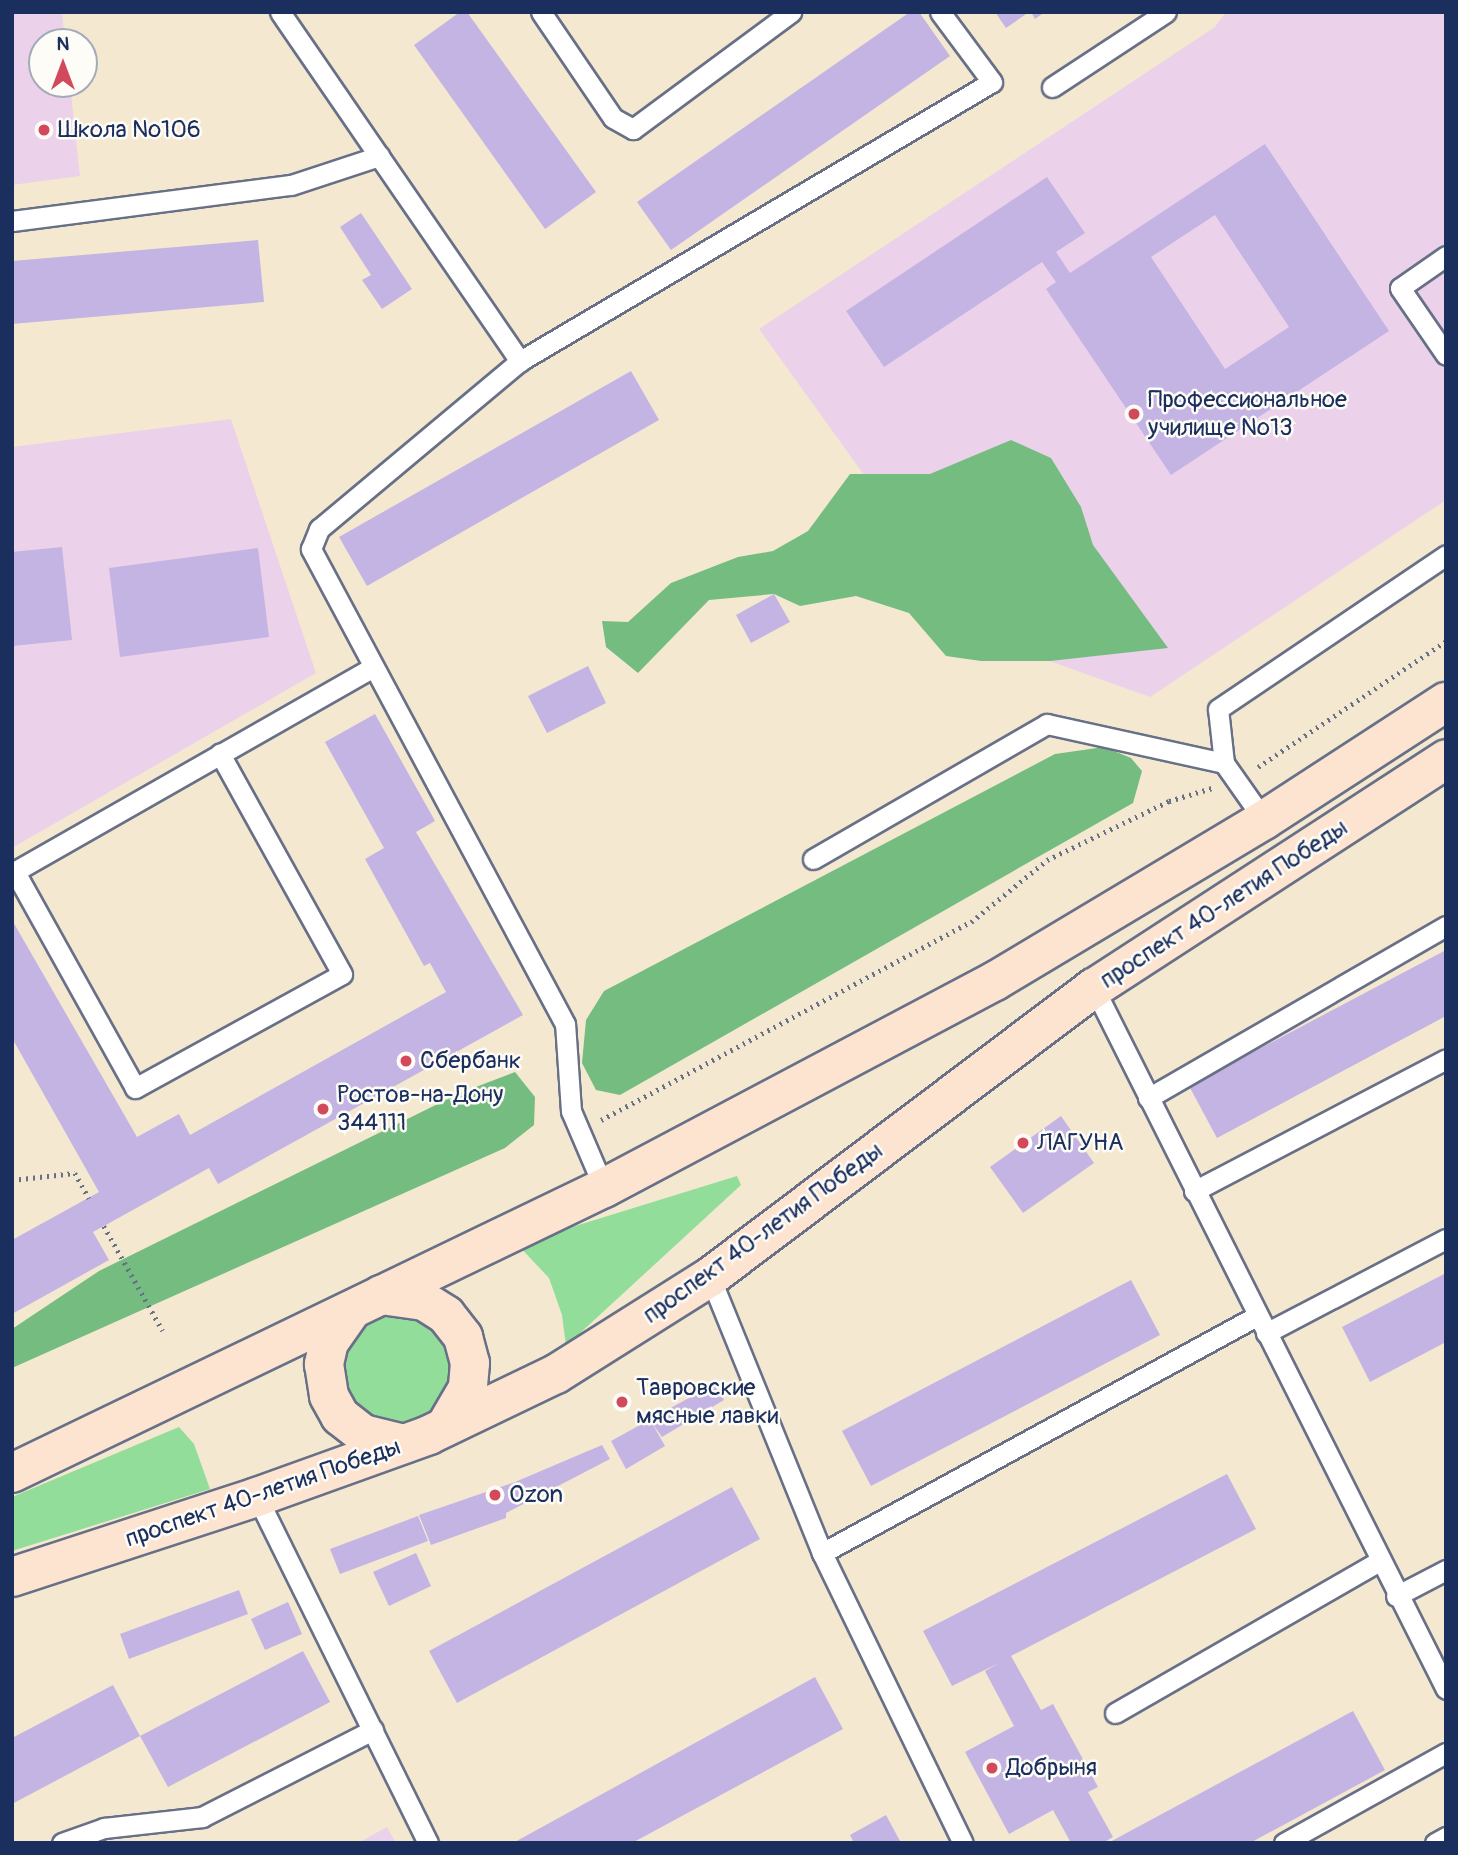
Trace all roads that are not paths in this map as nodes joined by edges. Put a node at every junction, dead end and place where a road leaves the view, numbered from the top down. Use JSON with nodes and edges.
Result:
{"nodes":[{"id":1,"x":541,"y":12,"type":"edge"},
{"id":2,"x":790,"y":12,"type":"edge"},
{"id":3,"x":940,"y":12,"type":"edge"},
{"id":4,"x":1166,"y":12,"type":"edge"},
{"id":5,"x":288,"y":14,"type":"edge"},
{"id":6,"x":1052,"y":87,"type":"dead end"},
{"id":7,"x":379,"y":156,"type":"junction"},
{"id":8,"x":12,"y":221,"type":"edge"},
{"id":9,"x":1446,"y":257,"type":"edge"},
{"id":10,"x":1446,"y":355,"type":"edge"},
{"id":11,"x":520,"y":360,"type":"junction"},
{"id":12,"x":1446,"y":555,"type":"edge"},
{"id":13,"x":372,"y":668,"type":"junction"},
{"id":14,"x":1446,"y":702,"type":"edge"},
{"id":15,"x":220,"y":754,"type":"junction"},
{"id":16,"x":1446,"y":759,"type":"edge"},
{"id":17,"x":1224,"y":763,"type":"junction"},
{"id":18,"x":1264,"y":820,"type":"junction"},
{"id":19,"x":813,"y":859,"type":"dead end"},
{"id":20,"x":13,"y":872,"type":"edge"},
{"id":21,"x":1446,"y":926,"type":"edge"},
{"id":22,"x":1094,"y":988,"type":"junction"},
{"id":23,"x":1446,"y":1059,"type":"edge"},
{"id":24,"x":1148,"y":1098,"type":"junction"},
{"id":25,"x":604,"y":1188,"type":"junction"},
{"id":26,"x":1194,"y":1191,"type":"junction"},
{"id":27,"x":1446,"y":1239,"type":"edge"},
{"id":28,"x":710,"y":1278,"type":"junction"},
{"id":29,"x":366,"y":1303,"type":"junction"},
{"id":30,"x":1261,"y":1325,"type":"junction"},
{"id":31,"x":445,"y":1427,"type":"junction"},
{"id":32,"x":404,"y":1444,"type":"junction"},
{"id":33,"x":12,"y":1473,"type":"edge"},
{"id":34,"x":257,"y":1497,"type":"junction"},
{"id":35,"x":822,"y":1553,"type":"junction"},
{"id":36,"x":1378,"y":1562,"type":"junction"},
{"id":37,"x":1446,"y":1570,"type":"edge"},
{"id":38,"x":12,"y":1577,"type":"edge"},
{"id":39,"x":1396,"y":1596,"type":"junction"},
{"id":40,"x":1446,"y":1689,"type":"edge"},
{"id":41,"x":1115,"y":1713,"type":"dead end"},
{"id":42,"x":373,"y":1730,"type":"junction"},
{"id":43,"x":1446,"y":1753,"type":"edge"},
{"id":44,"x":1446,"y":1837,"type":"edge"},
{"id":45,"x":62,"y":1843,"type":"edge"},
{"id":46,"x":428,"y":1843,"type":"edge"},
{"id":47,"x":963,"y":1843,"type":"edge"},
{"id":48,"x":1284,"y":1843,"type":"edge"},
{"id":49,"x":1435,"y":1843,"type":"edge"}],
"edges":[{"from":1,"to":2,"type":"lane"},
{"from":3,"to":11,"type":"lane"},
{"from":4,"to":6,"type":"lane"},
{"from":5,"to":7,"type":"lane"},
{"from":7,"to":8,"type":"lane"},
{"from":7,"to":11,"type":"lane"},
{"from":9,"to":10,"type":"lane"},
{"from":11,"to":13,"type":"lane"},
{"from":12,"to":17,"type":"lane"},
{"from":13,"to":15,"type":"lane"},
{"from":13,"to":25,"type":"lane"},
{"from":14,"to":18,"type":"main road","name":"проспект 40-летия Победы"},
{"from":15,"to":20,"type":"lane"},
{"from":15,"to":20,"type":"lane"},
{"from":16,"to":22,"type":"main road","name":"проспект 40-летия Победы"},
{"from":17,"to":18,"type":"lane"},
{"from":17,"to":19,"type":"lane"},
{"from":18,"to":25,"type":"main road","name":"проспект 40-летия Победы"},
{"from":21,"to":24,"type":"lane"},
{"from":22,"to":24,"type":"lane"},
{"from":22,"to":28,"type":"main road","name":"проспект 40-летия Победы"},
{"from":23,"to":26,"type":"lane"},
{"from":24,"to":26,"type":"lane"},
{"from":25,"to":29,"type":"main road","name":"проспект 40-летия Победы"},
{"from":26,"to":30,"type":"lane"},
{"from":27,"to":30,"type":"lane"},
{"from":28,"to":31,"type":"main road","name":"проспект 40-летия Победы"},
{"from":28,"to":35,"type":"lane"},
{"from":29,"to":31,"type":"main road"},
{"from":29,"to":32,"type":"main road"},
{"from":29,"to":33,"type":"main road","name":"проспект 40-летия Победы"},
{"from":30,"to":35,"type":"lane"},
{"from":30,"to":36,"type":"lane"},
{"from":31,"to":32,"type":"main road","name":"проспект 40-летия Победы"},
{"from":32,"to":34,"type":"main road","name":"проспект 40-летия Победы"},
{"from":34,"to":38,"type":"main road","name":"проспект 40-летия Победы"},
{"from":34,"to":42,"type":"lane"},
{"from":35,"to":47,"type":"lane"},
{"from":36,"to":39,"type":"lane"},
{"from":36,"to":41,"type":"lane"},
{"from":37,"to":39,"type":"lane"},
{"from":39,"to":40,"type":"lane"},
{"from":42,"to":45,"type":"lane"},
{"from":42,"to":46,"type":"lane"},
{"from":43,"to":48,"type":"lane"},
{"from":44,"to":49,"type":"lane"}]}
